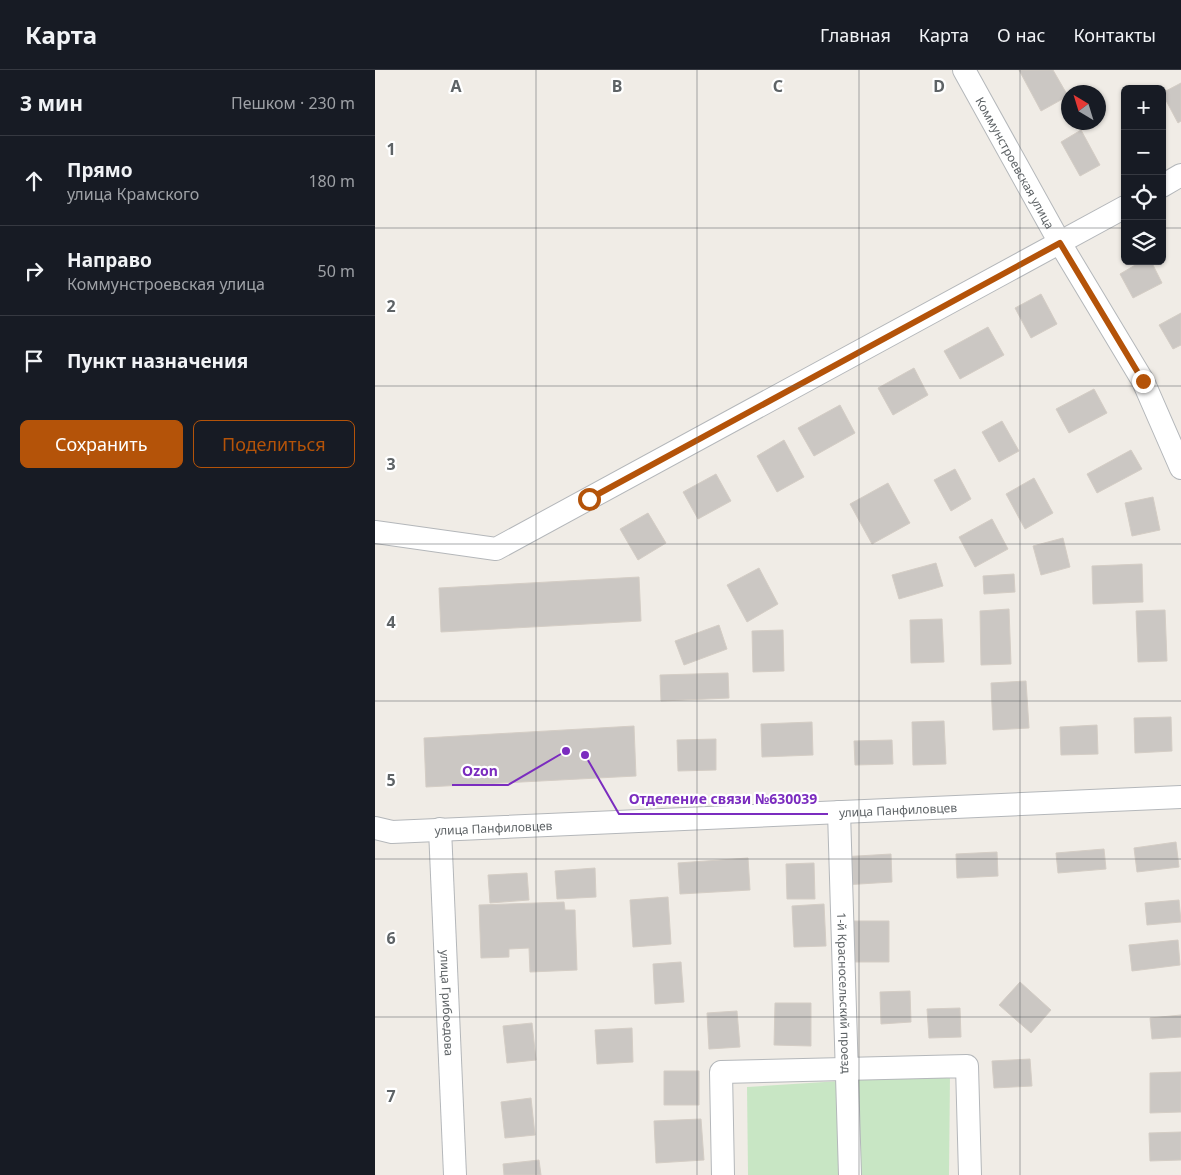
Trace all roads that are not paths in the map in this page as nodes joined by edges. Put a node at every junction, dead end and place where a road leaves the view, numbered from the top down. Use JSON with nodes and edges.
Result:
{"nodes":[{"id":1,"x":964,"y":70,"type":"edge"},
{"id":2,"x":1181,"y":175,"type":"edge"},
{"id":3,"x":1166,"y":184,"type":"edge"},
{"id":4,"x":1121,"y":209,"type":"edge"},
{"id":5,"x":1060,"y":243,"type":"junction"},
{"id":6,"x":1181,"y":468,"type":"edge"},
{"id":7,"x":375,"y":532,"type":"edge"},
{"id":8,"x":1181,"y":797,"type":"edge"},
{"id":9,"x":839,"y":812,"type":"junction"},
{"id":10,"x":375,"y":828,"type":"edge"},
{"id":11,"x":439,"y":829,"type":"junction"},
{"id":12,"x":847,"y":1069,"type":"junction"},
{"id":13,"x":455,"y":1175,"type":"edge"},
{"id":14,"x":723,"y":1175,"type":"edge"},
{"id":15,"x":850,"y":1175,"type":"edge"},
{"id":16,"x":970,"y":1175,"type":"edge"}],
"edges":[{"from":1,"to":5,"type":"street","name":"Коммунстроевская улица"},
{"from":2,"to":3,"type":"street"},
{"from":4,"to":5,"type":"street"},
{"from":5,"to":6,"type":"street","name":"Коммунстроевская улица"},
{"from":5,"to":7,"type":"street"},
{"from":8,"to":9,"type":"street","name":"улица Панфиловцев"},
{"from":9,"to":11,"type":"street","name":"улица Панфиловцев"},
{"from":9,"to":12,"type":"street","name":"1-й Красносельский проезд"},
{"from":10,"to":11,"type":"street","name":"улица Панфиловцев"},
{"from":11,"to":13,"type":"street","name":"улица Грибоедова"},
{"from":12,"to":14,"type":"street"},
{"from":12,"to":15,"type":"street","name":"1-й Красносельский проезд"},
{"from":12,"to":16,"type":"street"}]}
